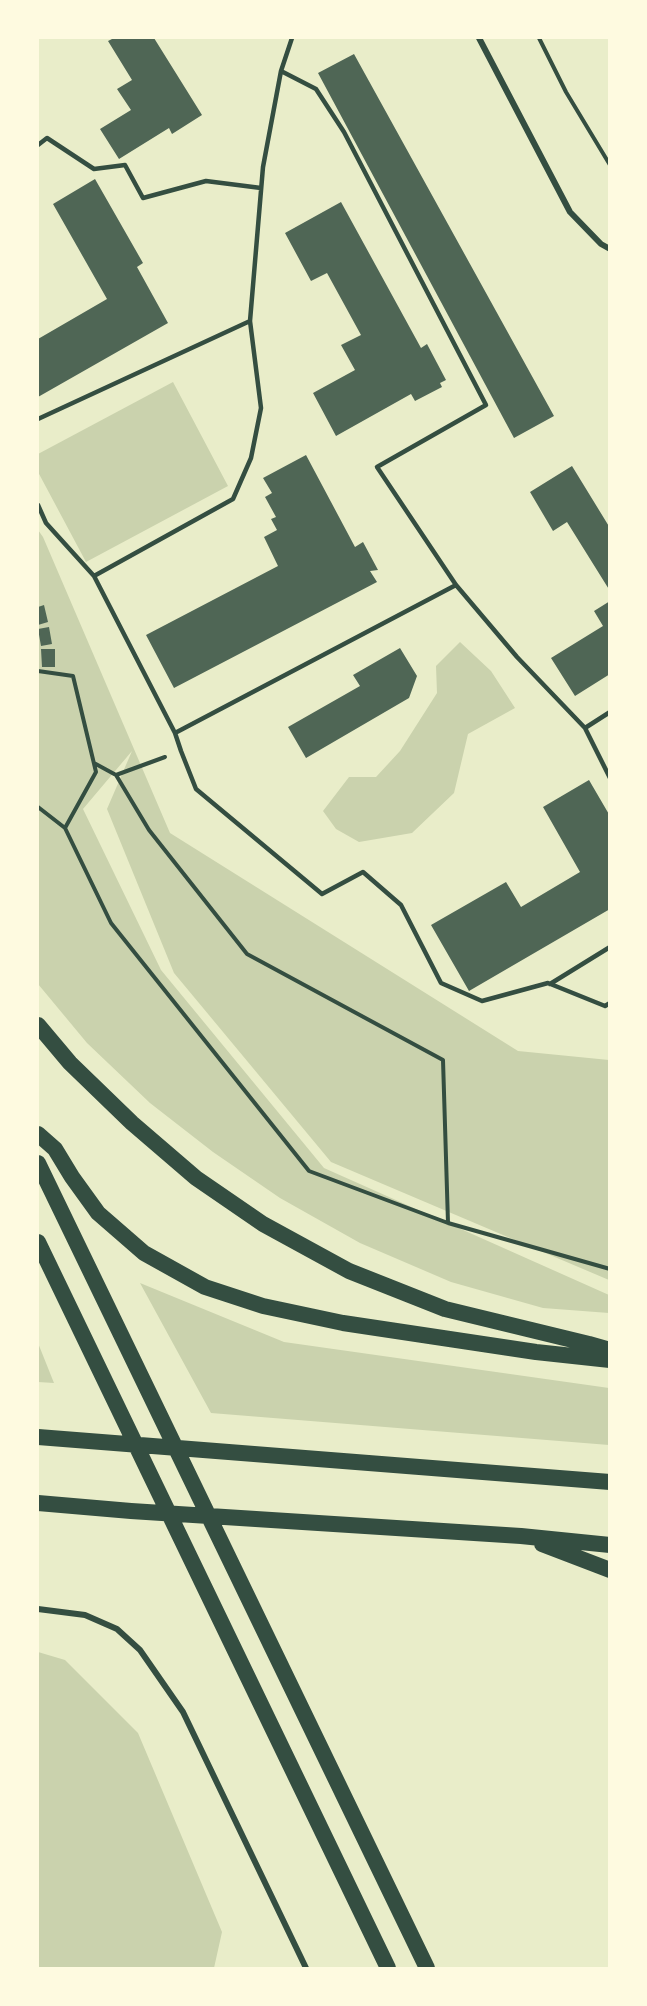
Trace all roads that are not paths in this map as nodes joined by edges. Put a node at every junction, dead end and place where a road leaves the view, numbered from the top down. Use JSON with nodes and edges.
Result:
{"nodes":[{"id":1,"x":292,"y":38,"type":"edge"},
{"id":2,"x":479,"y":38,"type":"edge"},
{"id":3,"x":281,"y":71,"type":"junction"},
{"id":4,"x":38,"y":145,"type":"edge"},
{"id":5,"x":261,"y":188,"type":"junction"},
{"id":6,"x":609,"y":249,"type":"edge"},
{"id":7,"x":250,"y":321,"type":"junction"},
{"id":8,"x":38,"y":419,"type":"edge"},
{"id":9,"x":38,"y":505,"type":"edge"},
{"id":10,"x":94,"y":576,"type":"junction"},
{"id":11,"x":456,"y":585,"type":"junction"},
{"id":12,"x":609,"y":712,"type":"edge"},
{"id":13,"x":585,"y":728,"type":"junction"},
{"id":14,"x":174,"y":733,"type":"junction"},
{"id":15,"x":609,"y":778,"type":"edge"},
{"id":16,"x":609,"y":947,"type":"edge"},
{"id":17,"x":550,"y":984,"type":"junction"},
{"id":18,"x":609,"y":1003,"type":"edge"},
{"id":19,"x":38,"y":1025,"type":"edge"},
{"id":20,"x":38,"y":1134,"type":"edge"},
{"id":21,"x":38,"y":1163,"type":"edge"},
{"id":22,"x":38,"y":1242,"type":"edge"},
{"id":23,"x":609,"y":1350,"type":"edge"},
{"id":24,"x":609,"y":1360,"type":"edge"},
{"id":25,"x":38,"y":1437,"type":"edge"},
{"id":26,"x":609,"y":1482,"type":"edge"},
{"id":27,"x":38,"y":1503,"type":"edge"},
{"id":28,"x":521,"y":1536,"type":"junction"},
{"id":29,"x":609,"y":1545,"type":"edge"},
{"id":30,"x":609,"y":1570,"type":"edge"},
{"id":31,"x":38,"y":1609,"type":"edge"},
{"id":32,"x":306,"y":1968,"type":"edge"},
{"id":33,"x":388,"y":1968,"type":"edge"},
{"id":34,"x":427,"y":1968,"type":"edge"}],
"edges":[{"from":1,"to":3,"type":"lane"},
{"from":2,"to":6,"type":"street"},
{"from":3,"to":5,"type":"lane"},
{"from":3,"to":11,"type":"lane"},
{"from":4,"to":5,"type":"lane"},
{"from":5,"to":7,"type":"lane"},
{"from":7,"to":8,"type":"lane"},
{"from":7,"to":10,"type":"lane"},
{"from":9,"to":10,"type":"lane"},
{"from":10,"to":14,"type":"lane"},
{"from":11,"to":13,"type":"lane"},
{"from":11,"to":14,"type":"lane"},
{"from":12,"to":13,"type":"lane"},
{"from":13,"to":15,"type":"lane"},
{"from":14,"to":17,"type":"lane"},
{"from":16,"to":17,"type":"lane"},
{"from":17,"to":18,"type":"lane"},
{"from":19,"to":23,"type":"highway"},
{"from":20,"to":24,"type":"highway"},
{"from":21,"to":34,"type":"highway"},
{"from":22,"to":33,"type":"highway"},
{"from":25,"to":26,"type":"highway"},
{"from":27,"to":28,"type":"highway"},
{"from":28,"to":29,"type":"highway"},
{"from":28,"to":30,"type":"highway"},
{"from":31,"to":32,"type":"street"}]}
